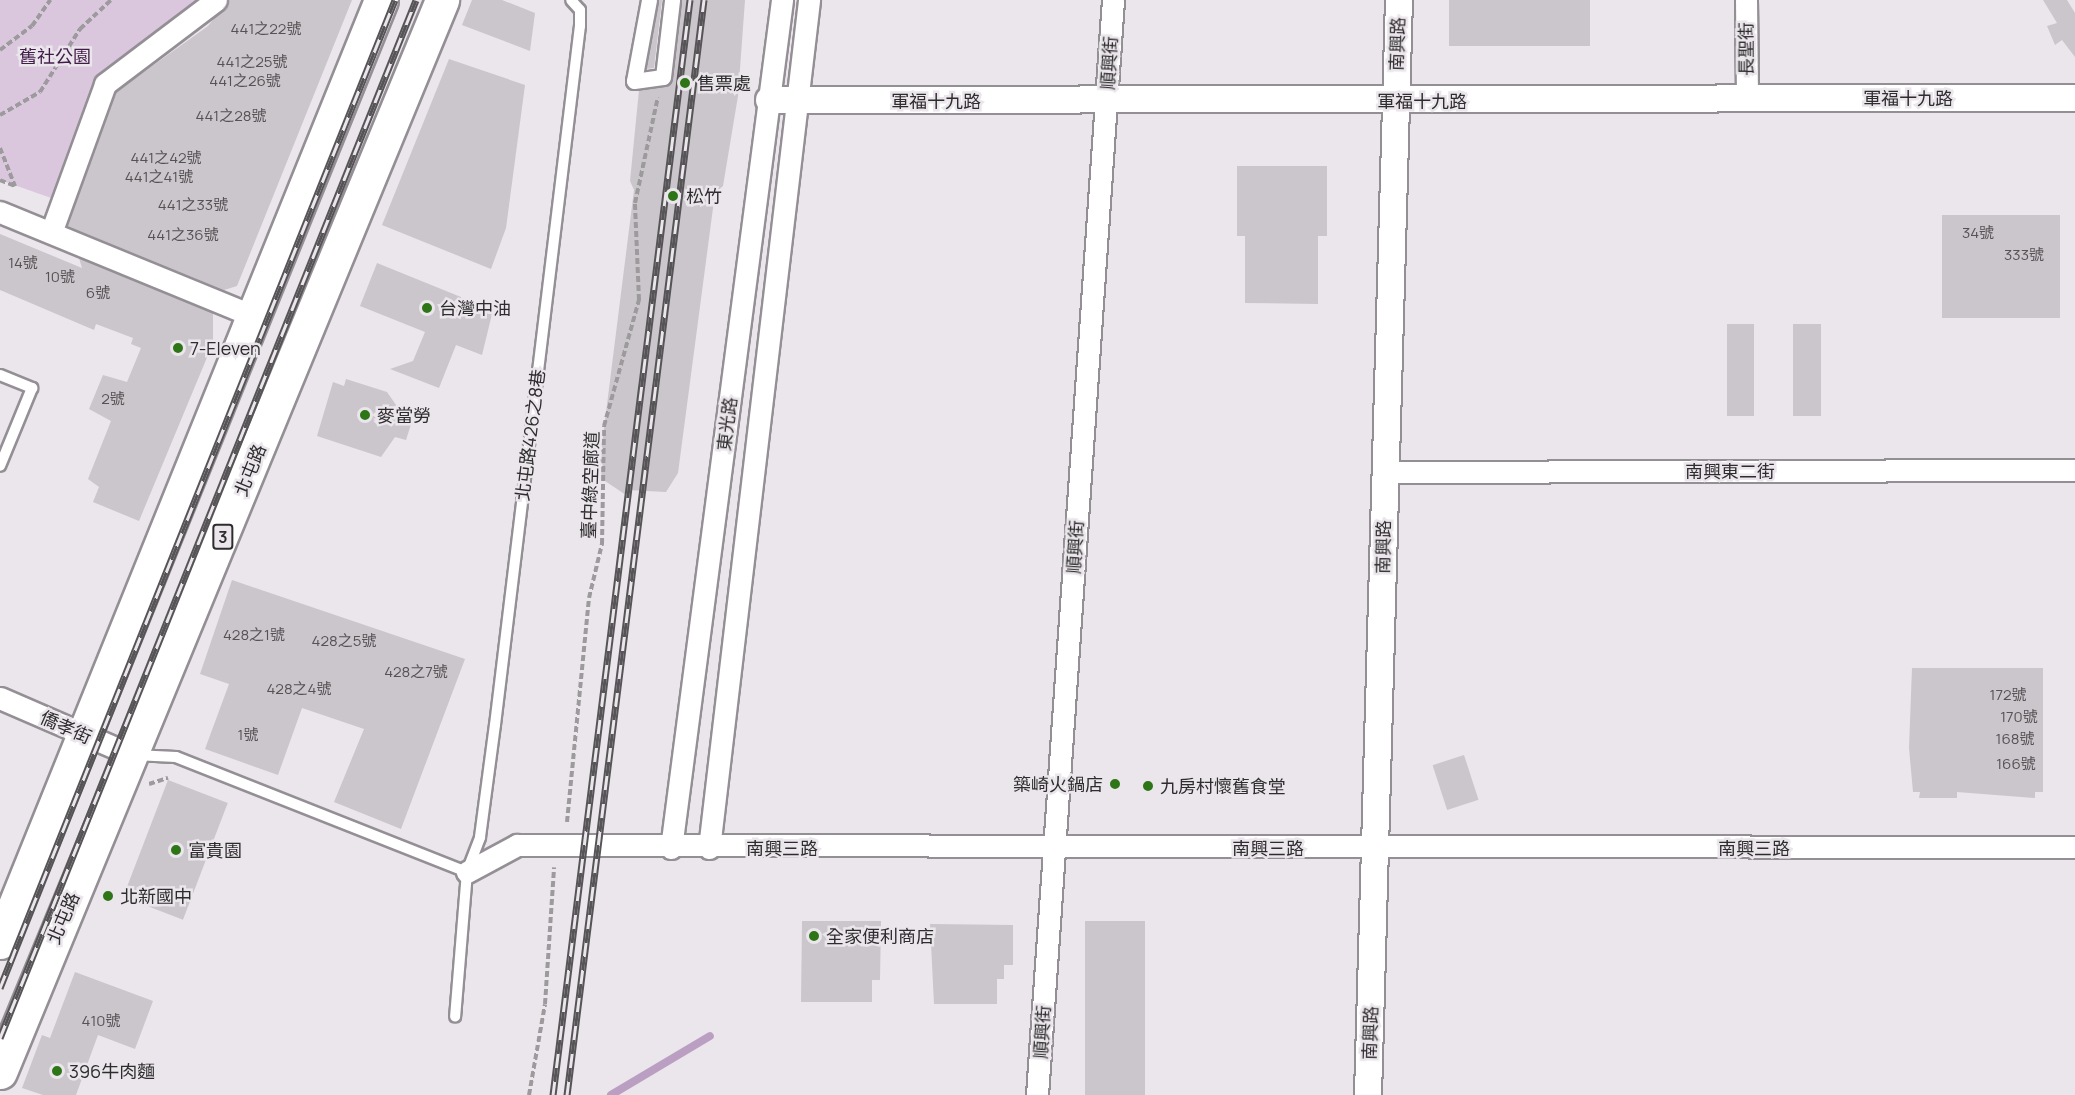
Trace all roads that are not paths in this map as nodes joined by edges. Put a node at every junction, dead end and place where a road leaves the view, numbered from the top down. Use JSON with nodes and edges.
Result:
{"nodes":[{"id":1,"x":216,"y":0,"type":"edge"},
{"id":2,"x":381,"y":0,"type":"edge"},
{"id":3,"x":442,"y":0,"type":"edge"},
{"id":4,"x":572,"y":0,"type":"edge"},
{"id":5,"x":672,"y":0,"type":"edge"},
{"id":6,"x":782,"y":0,"type":"edge"},
{"id":7,"x":809,"y":0,"type":"edge"},
{"id":8,"x":1113,"y":0,"type":"edge"},
{"id":9,"x":1399,"y":0,"type":"edge"},
{"id":10,"x":1746,"y":0,"type":"edge"},
{"id":11,"x":649,"y":3,"type":"edge"},
{"id":12,"x":1747,"y":98,"type":"junction"},
{"id":13,"x":2075,"y":98,"type":"edge"},
{"id":14,"x":769,"y":100,"type":"junction"},
{"id":15,"x":796,"y":101,"type":"junction"},
{"id":16,"x":1396,"y":101,"type":"junction"},
{"id":17,"x":1106,"y":102,"type":"junction"},
{"id":18,"x":0,"y":212,"type":"edge"},
{"id":19,"x":52,"y":230,"type":"junction"},
{"id":20,"x":253,"y":316,"type":"junction"},
{"id":21,"x":0,"y":375,"type":"edge"},
{"id":22,"x":0,"y":466,"type":"edge"},
{"id":23,"x":2075,"y":470,"type":"edge"},
{"id":24,"x":1385,"y":472,"type":"junction"},
{"id":25,"x":0,"y":699,"type":"edge"},
{"id":26,"x":84,"y":735,"type":"junction"},
{"id":27,"x":132,"y":755,"type":"junction"},
{"id":28,"x":2075,"y":847,"type":"edge"},
{"id":29,"x":671,"y":848,"type":"junction"},
{"id":30,"x":709,"y":848,"type":"junction"},
{"id":31,"x":1055,"y":848,"type":"junction"},
{"id":32,"x":1375,"y":848,"type":"junction"},
{"id":33,"x":467,"y":872,"type":"junction"},
{"id":34,"x":0,"y":942,"type":"edge"},
{"id":35,"x":455,"y":1017,"type":"dead end"},
{"id":36,"x":0,"y":1072,"type":"edge"},
{"id":37,"x":1037,"y":1095,"type":"edge"},
{"id":38,"x":1368,"y":1095,"type":"edge"}],
"edges":[{"from":1,"to":19,"type":"street"},
{"from":2,"to":20,"type":"main road"},
{"from":3,"to":27,"type":"main road","name":"北屯路","number":"3"},
{"from":4,"to":33,"type":"lane","name":"北屯路426之8巷"},
{"from":5,"to":11,"type":"street"},
{"from":6,"to":14,"type":"street","name":"東光路"},
{"from":7,"to":15,"type":"street","name":"東光路"},
{"from":8,"to":17,"type":"street","name":"順興街"},
{"from":9,"to":16,"type":"street","name":"南興路"},
{"from":10,"to":12,"type":"street","name":"長聖街"},
{"from":12,"to":13,"type":"street","name":"軍福十九路"},
{"from":12,"to":16,"type":"street","name":"軍福十九路"},
{"from":14,"to":15,"type":"street","name":"軍福十九路"},
{"from":14,"to":29,"type":"street","name":"東光路"},
{"from":15,"to":17,"type":"street","name":"軍福十九路"},
{"from":15,"to":30,"type":"street","name":"東光路"},
{"from":16,"to":17,"type":"street","name":"軍福十九路"},
{"from":16,"to":24,"type":"street","name":"南興路"},
{"from":17,"to":31,"type":"street","name":"順興街"},
{"from":18,"to":19,"type":"street"},
{"from":19,"to":20,"type":"street"},
{"from":20,"to":26,"type":"main road"},
{"from":21,"to":22,"type":"lane"},
{"from":23,"to":24,"type":"street","name":"南興東二街"},
{"from":24,"to":32,"type":"street","name":"南興路"},
{"from":25,"to":26,"type":"street","name":"僑孝街"},
{"from":26,"to":27,"type":"street","name":"僑孝街"},
{"from":26,"to":34,"type":"main road"},
{"from":27,"to":33,"type":"lane"},
{"from":27,"to":36,"type":"main road","name":"北屯路","number":"3"},
{"from":28,"to":32,"type":"street","name":"南興三路"},
{"from":29,"to":30,"type":"street","name":"南興三路"},
{"from":29,"to":33,"type":"street","name":"南興三路"},
{"from":30,"to":31,"type":"street","name":"南興三路"},
{"from":31,"to":32,"type":"street","name":"南興三路"},
{"from":31,"to":37,"type":"street","name":"順興街"},
{"from":32,"to":38,"type":"street","name":"南興路"},
{"from":33,"to":35,"type":"lane","name":"北屯路426之8巷"}]}
